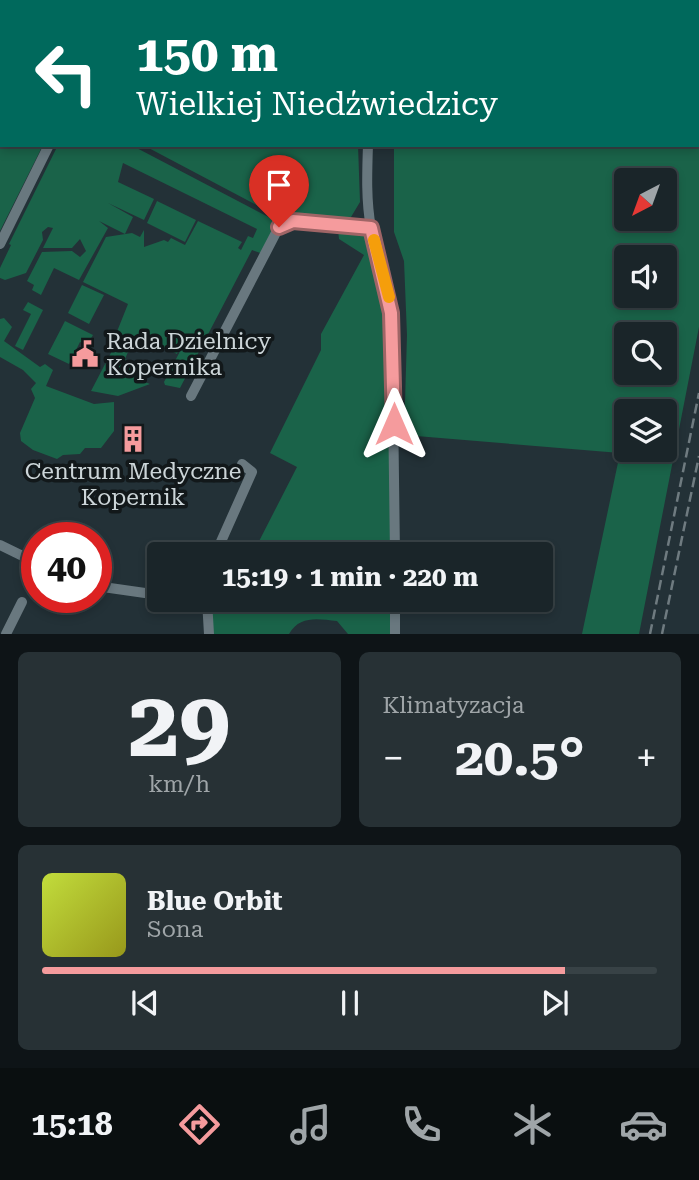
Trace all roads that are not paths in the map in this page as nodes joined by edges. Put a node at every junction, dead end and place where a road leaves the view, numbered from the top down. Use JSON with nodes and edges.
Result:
{"nodes":[{"id":1,"x":48,"y":147,"type":"edge"},
{"id":2,"x":368,"y":147,"type":"edge"},
{"id":3,"x":371,"y":228,"type":"junction"},
{"id":4,"x":0,"y":244,"type":"edge"},
{"id":5,"x":191,"y":396,"type":"dead end"},
{"id":6,"x":242,"y":464,"type":"dead end"},
{"id":7,"x":221,"y":542,"type":"edge"},
{"id":8,"x":395,"y":542,"type":"edge"},
{"id":9,"x":0,"y":545,"type":"edge"},
{"id":10,"x":21,"y":555,"type":"edge"},
{"id":11,"x":112,"y":588,"type":"edge"},
{"id":12,"x":147,"y":593,"type":"edge"},
{"id":13,"x":21,"y":604,"type":"edge"},
{"id":14,"x":207,"y":612,"type":"edge"},
{"id":15,"x":395,"y":612,"type":"edge"},
{"id":16,"x":6,"y":634,"type":"edge"},
{"id":17,"x":209,"y":634,"type":"edge"},
{"id":18,"x":395,"y":634,"type":"edge"}],
"edges":[{"from":1,"to":4,"type":"street"},
{"from":2,"to":3,"type":"street"},
{"from":3,"to":5,"type":"street"},
{"from":3,"to":8,"type":"street"},
{"from":6,"to":7,"type":"street"},
{"from":9,"to":10,"type":"street"},
{"from":11,"to":12,"type":"street"},
{"from":13,"to":16,"type":"street"},
{"from":14,"to":17,"type":"street"},
{"from":15,"to":18,"type":"street"}]}
